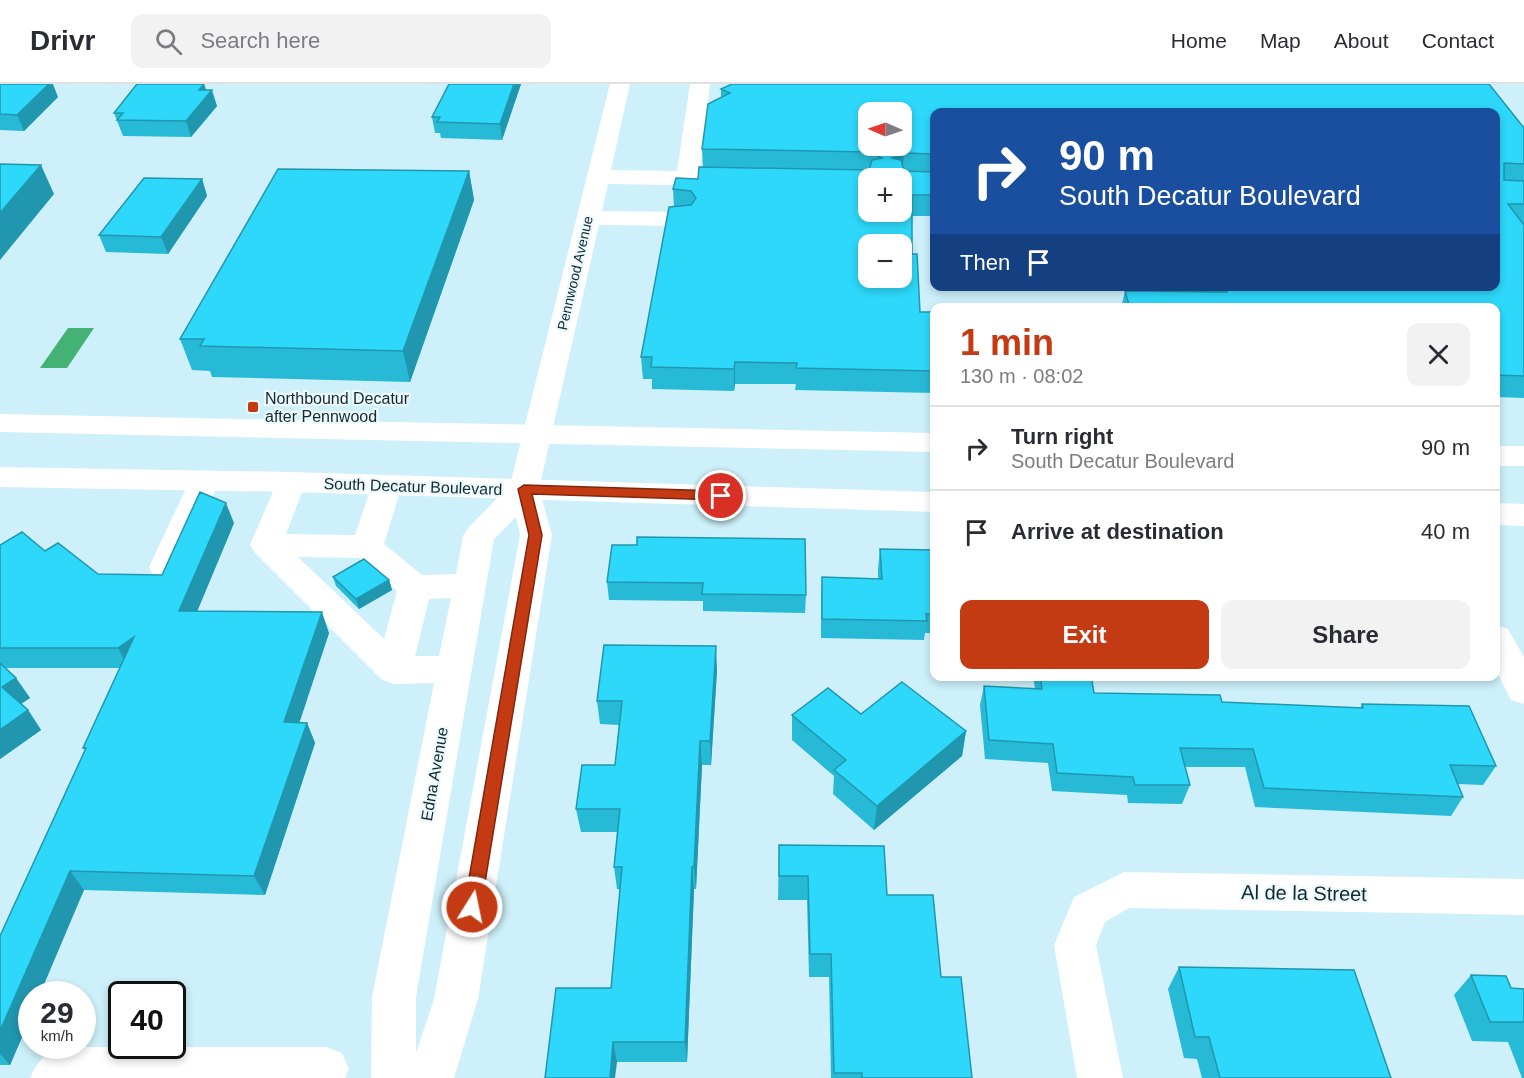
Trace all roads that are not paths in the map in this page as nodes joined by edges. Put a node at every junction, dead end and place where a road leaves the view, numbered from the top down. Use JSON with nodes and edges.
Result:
{"nodes":[{"id":1,"x":620,"y":84,"type":"edge"},
{"id":2,"x":700,"y":84,"type":"edge"},
{"id":3,"x":598,"y":177,"type":"junction"},
{"id":4,"x":688,"y":178,"type":"junction"},
{"id":5,"x":767,"y":180,"type":"edge"},
{"id":6,"x":588,"y":218,"type":"junction"},
{"id":7,"x":683,"y":219,"type":"edge"},
{"id":8,"x":0,"y":423,"type":"edge"},
{"id":9,"x":537,"y":433,"type":"junction"},
{"id":10,"x":930,"y":443,"type":"edge"},
{"id":11,"x":1500,"y":456,"type":"edge"},
{"id":12,"x":1524,"y":456,"type":"edge"},
{"id":13,"x":528,"y":476,"type":"junction"},
{"id":14,"x":0,"y":477,"type":"edge"},
{"id":15,"x":1500,"y":479,"type":"edge"},
{"id":16,"x":1524,"y":479,"type":"edge"},
{"id":17,"x":205,"y":480,"type":"junction"},
{"id":18,"x":291,"y":482,"type":"junction"},
{"id":19,"x":387,"y":485,"type":"junction"},
{"id":20,"x":930,"y":502,"type":"edge"},
{"id":21,"x":1500,"y":514,"type":"edge"},
{"id":22,"x":1524,"y":515,"type":"edge"},
{"id":23,"x":266,"y":545,"type":"junction"},
{"id":24,"x":367,"y":547,"type":"junction"},
{"id":25,"x":165,"y":567,"type":"edge"},
{"id":26,"x":414,"y":586,"type":"junction"},
{"id":27,"x":470,"y":586,"type":"junction"},
{"id":28,"x":1500,"y":645,"type":"edge"},
{"id":29,"x":454,"y":669,"type":"junction"},
{"id":30,"x":394,"y":670,"type":"junction"},
{"id":31,"x":1524,"y":690,"type":"edge"},
{"id":32,"x":1524,"y":897,"type":"edge"},
{"id":33,"x":326,"y":1069,"type":"dead end"},
{"id":34,"x":53,"y":1078,"type":"edge"},
{"id":35,"x":394,"y":1078,"type":"edge"},
{"id":36,"x":431,"y":1078,"type":"edge"},
{"id":37,"x":1100,"y":1078,"type":"edge"}],
"edges":[{"from":1,"to":3,"type":"street","name":"Pennwood Avenue"},
{"from":2,"to":4,"type":"street"},
{"from":3,"to":4,"type":"street"},
{"from":3,"to":6,"type":"street","name":"Pennwood Avenue"},
{"from":4,"to":5,"type":"street"},
{"from":6,"to":7,"type":"street"},
{"from":6,"to":9,"type":"street","name":"Pennwood Avenue"},
{"from":8,"to":9,"type":"street"},
{"from":9,"to":10,"type":"street"},
{"from":9,"to":13,"type":"street","name":"Pennwood Avenue"},
{"from":11,"to":12,"type":"street"},
{"from":13,"to":19,"type":"street","name":"South Decatur Boulevard"},
{"from":13,"to":20,"type":"street","name":"South Decatur Boulevard"},
{"from":13,"to":27,"type":"street","name":"Edna Avenue"},
{"from":13,"to":36,"type":"street"},
{"from":14,"to":17,"type":"street","name":"South Decatur Boulevard"},
{"from":15,"to":16,"type":"street"},
{"from":17,"to":18,"type":"street","name":"South Decatur Boulevard"},
{"from":17,"to":25,"type":"street"},
{"from":18,"to":19,"type":"street","name":"South Decatur Boulevard"},
{"from":18,"to":23,"type":"street"},
{"from":19,"to":24,"type":"street"},
{"from":21,"to":22,"type":"street"},
{"from":23,"to":24,"type":"street"},
{"from":23,"to":30,"type":"street"},
{"from":24,"to":26,"type":"street"},
{"from":26,"to":27,"type":"street"},
{"from":26,"to":30,"type":"street"},
{"from":27,"to":29,"type":"street","name":"Edna Avenue"},
{"from":28,"to":31,"type":"street"},
{"from":29,"to":30,"type":"street"},
{"from":29,"to":35,"type":"street","name":"Edna Avenue"},
{"from":32,"to":37,"type":"street","name":"Al de la Street"},
{"from":33,"to":34,"type":"street"}]}
